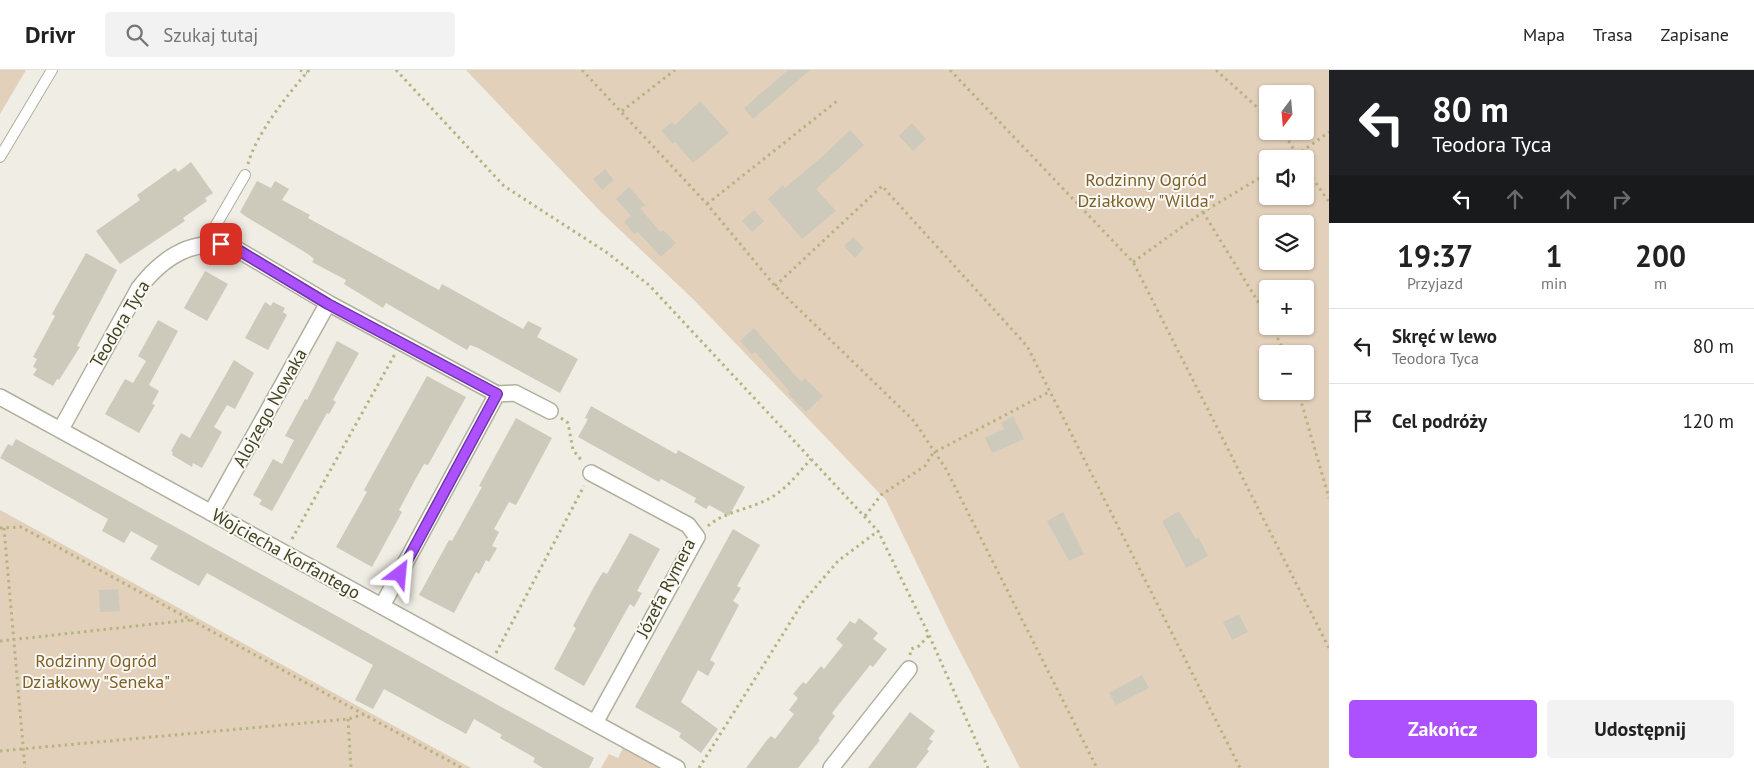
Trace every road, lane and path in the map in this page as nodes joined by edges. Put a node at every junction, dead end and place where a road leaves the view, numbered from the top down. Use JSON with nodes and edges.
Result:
{"nodes":[{"id":1,"x":52,"y":70,"type":"edge"},
{"id":2,"x":300,"y":70,"type":"edge"},
{"id":3,"x":396,"y":70,"type":"edge"},
{"id":4,"x":582,"y":70,"type":"edge"},
{"id":5,"x":675,"y":70,"type":"edge"},
{"id":6,"x":950,"y":70,"type":"edge"},
{"id":7,"x":1216,"y":70,"type":"edge"},
{"id":8,"x":308,"y":72,"type":"edge"},
{"id":9,"x":838,"y":101,"type":"dead end"},
{"id":10,"x":1259,"y":108,"type":"edge"},
{"id":11,"x":622,"y":110,"type":"junction"},
{"id":12,"x":1329,"y":132,"type":"edge"},
{"id":13,"x":1306,"y":150,"type":"edge"},
{"id":14,"x":0,"y":157,"type":"edge"},
{"id":15,"x":245,"y":175,"type":"joint"},
{"id":16,"x":1259,"y":178,"type":"edge"},
{"id":17,"x":1314,"y":180,"type":"edge"},
{"id":18,"x":1329,"y":202,"type":"edge"},
{"id":19,"x":707,"y":204,"type":"junction"},
{"id":20,"x":1203,"y":212,"type":"junction"},
{"id":21,"x":205,"y":244,"type":"junction"},
{"id":22,"x":1133,"y":262,"type":"junction"},
{"id":23,"x":775,"y":286,"type":"junction"},
{"id":24,"x":1259,"y":303,"type":"edge"},
{"id":25,"x":328,"y":304,"type":"junction"},
{"id":26,"x":401,"y":343,"type":"junction"},
{"id":27,"x":1050,"y":391,"type":"junction"},
{"id":28,"x":497,"y":394,"type":"junction"},
{"id":29,"x":0,"y":397,"type":"edge"},
{"id":30,"x":1301,"y":400,"type":"edge"},
{"id":31,"x":550,"y":411,"type":"joint"},
{"id":32,"x":61,"y":429,"type":"junction"},
{"id":33,"x":933,"y":452,"type":"junction"},
{"id":34,"x":811,"y":459,"type":"junction"},
{"id":35,"x":591,"y":473,"type":"junction"},
{"id":36,"x":1329,"y":498,"type":"edge"},
{"id":37,"x":211,"y":513,"type":"junction"},
{"id":38,"x":865,"y":516,"type":"junction"},
{"id":39,"x":2,"y":528,"type":"edge"},
{"id":40,"x":878,"y":531,"type":"junction"},
{"id":41,"x":697,"y":537,"type":"junction"},
{"id":42,"x":284,"y":553,"type":"junction"},
{"id":43,"x":382,"y":606,"type":"junction"},
{"id":44,"x":190,"y":620,"type":"junction"},
{"id":45,"x":929,"y":635,"type":"junction"},
{"id":46,"x":14,"y":640,"type":"junction"},
{"id":47,"x":0,"y":641,"type":"edge"},
{"id":48,"x":1329,"y":648,"type":"edge"},
{"id":49,"x":489,"y":665,"type":"junction"},
{"id":50,"x":909,"y":669,"type":"joint"},
{"id":51,"x":365,"y":714,"type":"junction"},
{"id":52,"x":348,"y":718,"type":"junction"},
{"id":53,"x":595,"y":723,"type":"junction"},
{"id":54,"x":24,"y":749,"type":"junction"},
{"id":55,"x":0,"y":750,"type":"edge"},
{"id":56,"x":25,"y":768,"type":"edge"},
{"id":57,"x":351,"y":768,"type":"edge"},
{"id":58,"x":462,"y":768,"type":"edge"},
{"id":59,"x":677,"y":768,"type":"edge"},
{"id":60,"x":700,"y":768,"type":"edge"},
{"id":61,"x":831,"y":768,"type":"edge"},
{"id":62,"x":988,"y":768,"type":"edge"},
{"id":63,"x":1097,"y":768,"type":"edge"},
{"id":64,"x":1240,"y":768,"type":"edge"}],
"edges":[{"from":1,"to":14,"type":"lane"},
{"from":2,"to":8,"type":"path"},
{"from":3,"to":34,"type":"path"},
{"from":4,"to":11,"type":"path"},
{"from":5,"to":11,"type":"path"},
{"from":6,"to":22,"type":"path"},
{"from":7,"to":10,"type":"path"},
{"from":8,"to":15,"type":"path"},
{"from":9,"to":19,"type":"path"},
{"from":11,"to":19,"type":"path"},
{"from":12,"to":13,"type":"path"},
{"from":15,"to":21,"type":"lane"},
{"from":16,"to":20,"type":"path"},
{"from":17,"to":18,"type":"path"},
{"from":19,"to":23,"type":"path"},
{"from":20,"to":22,"type":"path"},
{"from":20,"to":24,"type":"path"},
{"from":21,"to":25,"type":"street","name":"Teodora Tyca"},
{"from":21,"to":32,"type":"street","name":"Teodora Tyca"},
{"from":22,"to":48,"type":"path"},
{"from":23,"to":27,"type":"path"},
{"from":23,"to":33,"type":"path"},
{"from":25,"to":26,"type":"street","name":"Teodora Tyca"},
{"from":25,"to":37,"type":"street","name":"Alojzego Nowaka"},
{"from":26,"to":28,"type":"street","name":"Teodora Tyca"},
{"from":26,"to":42,"type":"path"},
{"from":27,"to":33,"type":"path"},
{"from":27,"to":64,"type":"path"},
{"from":28,"to":31,"type":"street","name":"Teodora Tyca"},
{"from":28,"to":43,"type":"street"},
{"from":29,"to":32,"type":"street","name":"Wojciecha Korfantego"},
{"from":30,"to":36,"type":"path"},
{"from":31,"to":35,"type":"path"},
{"from":32,"to":37,"type":"street","name":"Wojciecha Korfantego"},
{"from":33,"to":38,"type":"path"},
{"from":33,"to":63,"type":"path"},
{"from":34,"to":38,"type":"path"},
{"from":34,"to":41,"type":"path"},
{"from":35,"to":41,"type":"street","name":"Józefa Rymera"},
{"from":35,"to":49,"type":"path"},
{"from":37,"to":42,"type":"street","name":"Wojciecha Korfantego"},
{"from":38,"to":40,"type":"path"},
{"from":39,"to":44,"type":"path"},
{"from":39,"to":46,"type":"path"},
{"from":40,"to":45,"type":"path"},
{"from":40,"to":60,"type":"path"},
{"from":41,"to":53,"type":"street","name":"Józefa Rymera"},
{"from":42,"to":43,"type":"street","name":"Wojciecha Korfantego"},
{"from":43,"to":49,"type":"street","name":"Wojciecha Korfantego"},
{"from":44,"to":46,"type":"path"},
{"from":44,"to":51,"type":"path"},
{"from":45,"to":50,"type":"path"},
{"from":45,"to":62,"type":"path"},
{"from":46,"to":47,"type":"path"},
{"from":46,"to":54,"type":"path"},
{"from":49,"to":53,"type":"street","name":"Wojciecha Korfantego"},
{"from":50,"to":61,"type":"street"},
{"from":51,"to":52,"type":"path"},
{"from":51,"to":58,"type":"path"},
{"from":52,"to":54,"type":"path"},
{"from":52,"to":57,"type":"path"},
{"from":53,"to":59,"type":"street","name":"Wojciecha Korfantego"},
{"from":54,"to":55,"type":"path"},
{"from":54,"to":56,"type":"path"}]}
